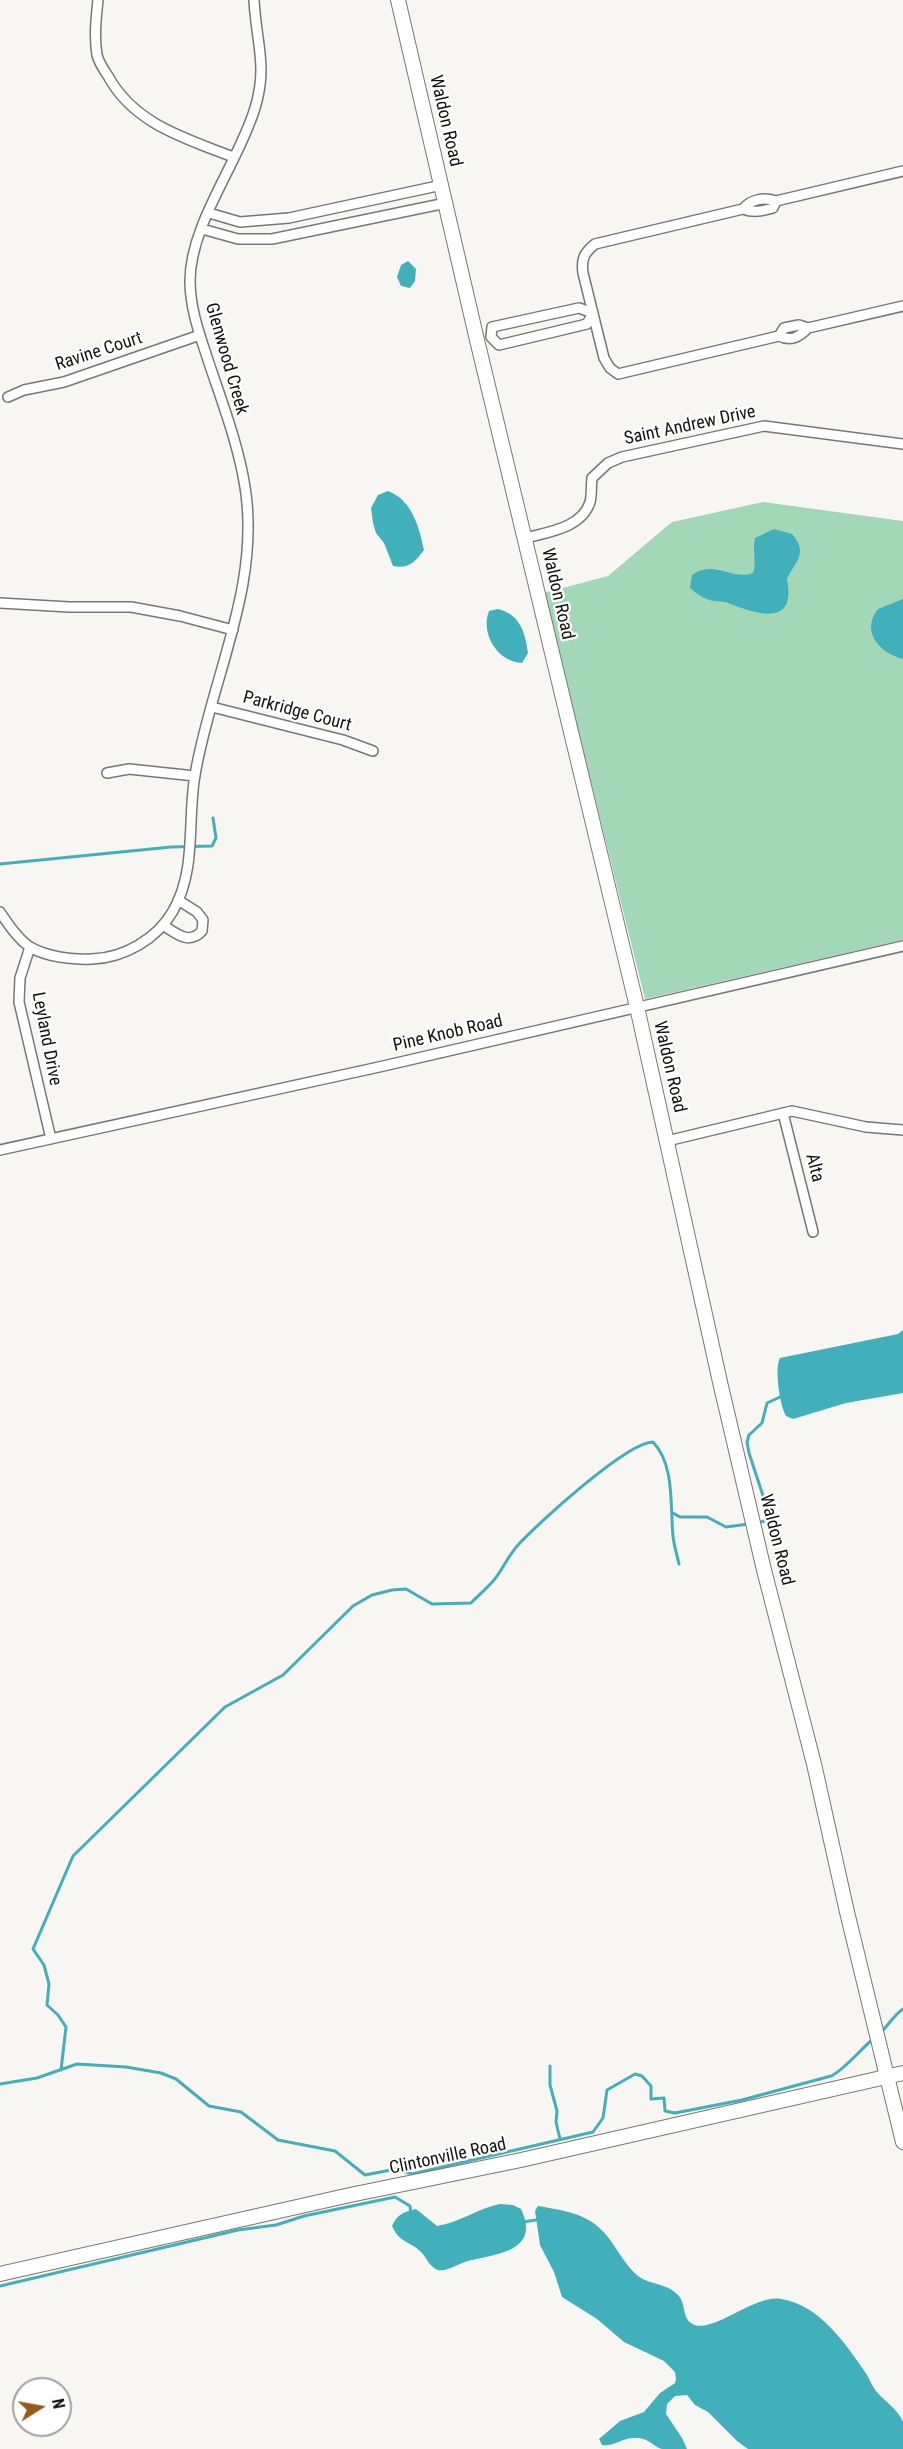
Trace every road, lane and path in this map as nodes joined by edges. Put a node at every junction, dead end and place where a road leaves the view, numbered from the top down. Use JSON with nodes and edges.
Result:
{"nodes":[{"id":1,"x":98,"y":0,"type":"edge"},
{"id":2,"x":254,"y":0,"type":"edge"},
{"id":3,"x":398,"y":0,"type":"edge"},
{"id":4,"x":233,"y":157,"type":"junction"},
{"id":5,"x":903,"y":171,"type":"edge"},
{"id":6,"x":442,"y":185,"type":"junction"},
{"id":7,"x":446,"y":203,"type":"junction"},
{"id":8,"x":334,"y":208,"type":"junction"},
{"id":9,"x":208,"y":213,"type":"junction"},
{"id":10,"x":337,"y":225,"type":"junction"},
{"id":11,"x":202,"y":229,"type":"junction"},
{"id":12,"x":903,"y":306,"type":"edge"},
{"id":13,"x":593,"y":313,"type":"junction"},
{"id":14,"x":200,"y":335,"type":"junction"},
{"id":15,"x":491,"y":337,"type":"junction"},
{"id":16,"x":477,"y":340,"type":"junction"},
{"id":17,"x":8,"y":397,"type":"dead end"},
{"id":18,"x":903,"y":444,"type":"edge"},
{"id":19,"x":526,"y":538,"type":"junction"},
{"id":20,"x":0,"y":603,"type":"edge"},
{"id":21,"x":233,"y":630,"type":"junction"},
{"id":22,"x":212,"y":707,"type":"junction"},
{"id":23,"x":374,"y":751,"type":"dead end"},
{"id":24,"x":107,"y":773,"type":"dead end"},
{"id":25,"x":195,"y":776,"type":"junction"},
{"id":26,"x":178,"y":900,"type":"junction"},
{"id":27,"x":0,"y":912,"type":"edge"},
{"id":28,"x":163,"y":925,"type":"junction"},
{"id":29,"x":903,"y":946,"type":"edge"},
{"id":30,"x":30,"y":947,"type":"junction"},
{"id":31,"x":638,"y":1007,"type":"junction"},
{"id":32,"x":783,"y":1113,"type":"junction"},
{"id":33,"x":903,"y":1130,"type":"edge"},
{"id":34,"x":51,"y":1139,"type":"junction"},
{"id":35,"x":667,"y":1141,"type":"junction"},
{"id":36,"x":0,"y":1150,"type":"edge"},
{"id":37,"x":813,"y":1232,"type":"dead end"},
{"id":38,"x":903,"y":2073,"type":"edge"},
{"id":39,"x":888,"y":2076,"type":"junction"},
{"id":40,"x":903,"y":2142,"type":"edge"},
{"id":41,"x":0,"y":2274,"type":"edge"}],
"edges":[{"from":1,"to":4,"type":"street"},
{"from":2,"to":4,"type":"street","name":"Glenwood Creek"},
{"from":3,"to":6,"type":"street","name":"Waldon Road"},
{"from":4,"to":9,"type":"street","name":"Glenwood Creek"},
{"from":5,"to":13,"type":"street"},
{"from":6,"to":7,"type":"street","name":"Waldon Road"},
{"from":6,"to":8,"type":"street"},
{"from":7,"to":10,"type":"street"},
{"from":7,"to":16,"type":"street","name":"Waldon Road"},
{"from":8,"to":9,"type":"street"},
{"from":8,"to":10,"type":"street"},
{"from":9,"to":11,"type":"street","name":"Glenwood Creek"},
{"from":10,"to":11,"type":"street"},
{"from":11,"to":14,"type":"street","name":"Glenwood Creek"},
{"from":12,"to":13,"type":"street"},
{"from":13,"to":15,"type":"street"},
{"from":13,"to":15,"type":"street"},
{"from":14,"to":17,"type":"street","name":"Ravine Court"},
{"from":14,"to":21,"type":"street","name":"Glenwood Creek"},
{"from":15,"to":16,"type":"street"},
{"from":16,"to":19,"type":"street","name":"Waldon Road"},
{"from":18,"to":19,"type":"street","name":"Saint Andrew Drive"},
{"from":19,"to":31,"type":"street","name":"Waldon Road"},
{"from":20,"to":21,"type":"street"},
{"from":21,"to":22,"type":"street","name":"Glenwood Creek"},
{"from":22,"to":23,"type":"street","name":"Parkridge Court"},
{"from":22,"to":25,"type":"street","name":"Glenwood Creek"},
{"from":24,"to":25,"type":"street"},
{"from":25,"to":26,"type":"street","name":"Glenwood Creek"},
{"from":26,"to":28,"type":"street","name":"Glenwood Creek"},
{"from":26,"to":28,"type":"street"},
{"from":27,"to":30,"type":"street","name":"Glenwood Creek"},
{"from":28,"to":30,"type":"street","name":"Glenwood Creek"},
{"from":29,"to":31,"type":"street","name":"Pine Knob Road"},
{"from":30,"to":34,"type":"street","name":"Leyland Drive"},
{"from":31,"to":34,"type":"street","name":"Pine Knob Road"},
{"from":31,"to":35,"type":"street","name":"Waldon Road"},
{"from":32,"to":33,"type":"street"},
{"from":32,"to":35,"type":"street"},
{"from":32,"to":37,"type":"street","name":"Alta"},
{"from":34,"to":36,"type":"street","name":"Pine Knob Road"},
{"from":35,"to":39,"type":"street","name":"Waldon Road"},
{"from":38,"to":39,"type":"street","name":"Clintonville Road"},
{"from":39,"to":40,"type":"street","name":"Waldon Road"},
{"from":39,"to":41,"type":"street","name":"Clintonville Road"}]}
